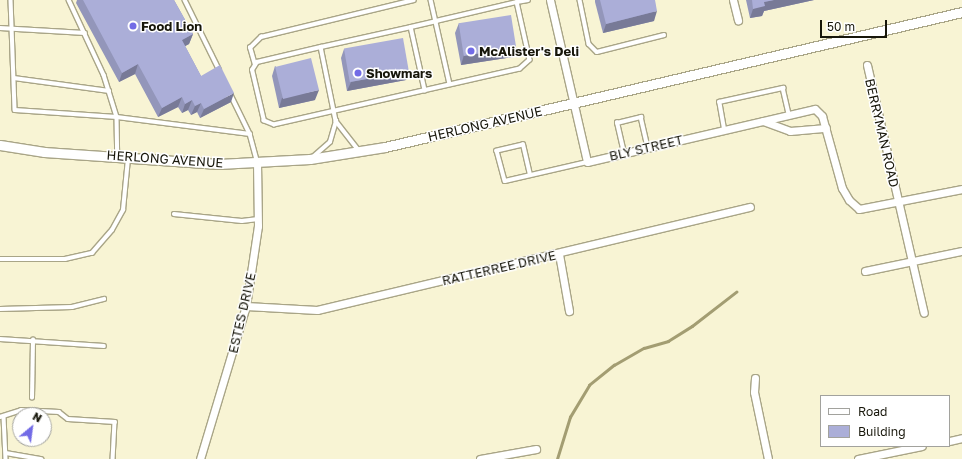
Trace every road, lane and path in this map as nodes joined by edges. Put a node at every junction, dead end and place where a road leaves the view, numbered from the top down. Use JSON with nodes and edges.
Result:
{"nodes":[{"id":1,"x":11,"y":0,"type":"edge"},
{"id":2,"x":69,"y":0,"type":"edge"},
{"id":3,"x":185,"y":0,"type":"edge"},
{"id":4,"x":414,"y":0,"type":"edge"},
{"id":5,"x":431,"y":0,"type":"edge"},
{"id":6,"x":528,"y":0,"type":"edge"},
{"id":7,"x":550,"y":0,"type":"edge"},
{"id":8,"x":580,"y":0,"type":"edge"},
{"id":9,"x":733,"y":0,"type":"edge"},
{"id":10,"x":518,"y":2,"type":"junction"},
{"id":11,"x":962,"y":12,"type":"edge"},
{"id":12,"x":738,"y":20,"type":"dead end"},
{"id":13,"x":436,"y":21,"type":"junction"},
{"id":14,"x":411,"y":26,"type":"junction"},
{"id":15,"x":0,"y":28,"type":"edge"},
{"id":16,"x":12,"y":29,"type":"junction"},
{"id":17,"x":85,"y":33,"type":"junction"},
{"id":18,"x":664,"y":35,"type":"dead end"},
{"id":19,"x":321,"y":47,"type":"junction"},
{"id":20,"x":255,"y":65,"type":"junction"},
{"id":21,"x":866,"y":65,"type":"dead end"},
{"id":22,"x":223,"y":77,"type":"edge"},
{"id":23,"x":14,"y":78,"type":"junction"},
{"id":24,"x":450,"y":84,"type":"junction"},
{"id":25,"x":425,"y":90,"type":"junction"},
{"id":26,"x":109,"y":91,"type":"junction"},
{"id":27,"x":230,"y":91,"type":"edge"},
{"id":28,"x":573,"y":104,"type":"junction"},
{"id":29,"x":334,"y":110,"type":"junction"},
{"id":30,"x":789,"y":114,"type":"junction"},
{"id":31,"x":117,"y":117,"type":"junction"},
{"id":32,"x":763,"y":120,"type":"junction"},
{"id":33,"x":336,"y":121,"type":"junction"},
{"id":34,"x":826,"y":128,"type":"junction"},
{"id":35,"x":724,"y":129,"type":"junction"},
{"id":36,"x":250,"y":134,"type":"junction"},
{"id":37,"x":0,"y":145,"type":"edge"},
{"id":38,"x":648,"y":147,"type":"junction"},
{"id":39,"x":360,"y":151,"type":"junction"},
{"id":40,"x":624,"y":153,"type":"junction"},
{"id":41,"x":118,"y":156,"type":"junction"},
{"id":42,"x":128,"y":157,"type":"junction"},
{"id":43,"x":310,"y":159,"type":"junction"},
{"id":44,"x":587,"y":162,"type":"junction"},
{"id":45,"x":257,"y":163,"type":"junction"},
{"id":46,"x":530,"y":175,"type":"junction"},
{"id":47,"x":962,"y":188,"type":"edge"},
{"id":48,"x":898,"y":201,"type":"junction"},
{"id":49,"x":750,"y":207,"type":"dead end"},
{"id":50,"x":174,"y":214,"type":"dead end"},
{"id":51,"x":258,"y":219,"type":"junction"},
{"id":52,"x":962,"y":251,"type":"edge"},
{"id":53,"x":559,"y":254,"type":"junction"},
{"id":54,"x":0,"y":259,"type":"edge"},
{"id":55,"x":912,"y":261,"type":"junction"},
{"id":56,"x":865,"y":271,"type":"dead end"},
{"id":57,"x":104,"y":299,"type":"dead end"},
{"id":58,"x":246,"y":306,"type":"junction"},
{"id":59,"x":0,"y":309,"type":"edge"},
{"id":60,"x":569,"y":311,"type":"dead end"},
{"id":61,"x":924,"y":313,"type":"dead end"},
{"id":62,"x":0,"y":339,"type":"edge"},
{"id":63,"x":33,"y":340,"type":"junction"},
{"id":64,"x":104,"y":346,"type":"dead end"},
{"id":65,"x":755,"y":378,"type":"dead end"},
{"id":66,"x":32,"y":398,"type":"dead end"},
{"id":67,"x":2,"y":417,"type":"edge"},
{"id":68,"x":962,"y":438,"type":"edge"},
{"id":69,"x":950,"y":441,"type":"edge"},
{"id":70,"x":917,"y":447,"type":"edge"},
{"id":71,"x":536,"y":449,"type":"dead end"},
{"id":72,"x":6,"y":453,"type":"junction"},
{"id":73,"x":6,"y":459,"type":"edge"},
{"id":74,"x":41,"y":459,"type":"edge"},
{"id":75,"x":113,"y":459,"type":"edge"},
{"id":76,"x":200,"y":459,"type":"edge"},
{"id":77,"x":480,"y":459,"type":"edge"},
{"id":78,"x":768,"y":459,"type":"edge"},
{"id":79,"x":858,"y":459,"type":"edge"}],
"edges":[{"from":1,"to":16,"type":"lane"},
{"from":2,"to":17,"type":"lane"},
{"from":3,"to":22,"type":"lane"},
{"from":4,"to":20,"type":"lane"},
{"from":5,"to":13,"type":"lane"},
{"from":6,"to":10,"type":"lane"},
{"from":7,"to":28,"type":"street"},
{"from":8,"to":18,"type":"lane"},
{"from":9,"to":12,"type":"street"},
{"from":10,"to":13,"type":"lane"},
{"from":10,"to":24,"type":"lane"},
{"from":11,"to":28,"type":"street","name":"HERLONG AVENUE"},
{"from":13,"to":14,"type":"lane"},
{"from":13,"to":24,"type":"lane"},
{"from":14,"to":19,"type":"lane"},
{"from":14,"to":25,"type":"lane"},
{"from":15,"to":16,"type":"lane"},
{"from":16,"to":17,"type":"lane"},
{"from":16,"to":23,"type":"lane"},
{"from":17,"to":26,"type":"lane"},
{"from":19,"to":20,"type":"lane"},
{"from":19,"to":29,"type":"lane"},
{"from":20,"to":29,"type":"lane"},
{"from":21,"to":48,"type":"street","name":"BERRYMAN ROAD"},
{"from":23,"to":26,"type":"lane"},
{"from":23,"to":31,"type":"lane"},
{"from":24,"to":25,"type":"lane"},
{"from":25,"to":29,"type":"lane"},
{"from":26,"to":31,"type":"lane"},
{"from":27,"to":36,"type":"lane"},
{"from":28,"to":39,"type":"street","name":"HERLONG AVENUE"},
{"from":28,"to":44,"type":"street"},
{"from":29,"to":33,"type":"lane"},
{"from":30,"to":32,"type":"street","name":"BLY STREET"},
{"from":30,"to":34,"type":"street","name":"BLY STREET"},
{"from":30,"to":35,"type":"lane"},
{"from":31,"to":36,"type":"lane"},
{"from":31,"to":41,"type":"lane"},
{"from":32,"to":34,"type":"street"},
{"from":32,"to":35,"type":"street","name":"BLY STREET"},
{"from":33,"to":39,"type":"lane"},
{"from":33,"to":43,"type":"lane"},
{"from":34,"to":48,"type":"street","name":"BLY STREET"},
{"from":35,"to":38,"type":"street","name":"BLY STREET"},
{"from":36,"to":45,"type":"lane"},
{"from":37,"to":41,"type":"street","name":"HERLONG AVENUE"},
{"from":38,"to":40,"type":"street","name":"BLY STREET"},
{"from":38,"to":40,"type":"lane"},
{"from":39,"to":43,"type":"street","name":"HERLONG AVENUE"},
{"from":40,"to":44,"type":"street","name":"BLY STREET"},
{"from":41,"to":42,"type":"street","name":"HERLONG AVENUE"},
{"from":42,"to":45,"type":"street","name":"HERLONG AVENUE"},
{"from":42,"to":54,"type":"lane"},
{"from":43,"to":45,"type":"street","name":"HERLONG AVENUE"},
{"from":44,"to":46,"type":"lane"},
{"from":45,"to":51,"type":"street","name":"ESTES DRIVE"},
{"from":46,"to":46,"type":"lane"},
{"from":47,"to":48,"type":"street","name":"BLY STREET"},
{"from":48,"to":55,"type":"street","name":"BERRYMAN ROAD"},
{"from":49,"to":53,"type":"street","name":"RATTERREE DRIVE"},
{"from":50,"to":51,"type":"lane"},
{"from":51,"to":58,"type":"street","name":"ESTES DRIVE"},
{"from":52,"to":55,"type":"street"},
{"from":53,"to":58,"type":"street","name":"RATTERREE DRIVE"},
{"from":53,"to":60,"type":"street"},
{"from":55,"to":56,"type":"street"},
{"from":55,"to":61,"type":"street","name":"BERRYMAN ROAD"},
{"from":57,"to":59,"type":"lane"},
{"from":58,"to":76,"type":"street","name":"ESTES DRIVE"},
{"from":62,"to":63,"type":"lane"},
{"from":63,"to":64,"type":"lane"},
{"from":63,"to":66,"type":"lane"},
{"from":65,"to":78,"type":"street"},
{"from":67,"to":72,"type":"lane"},
{"from":67,"to":75,"type":"lane"},
{"from":68,"to":69,"type":"street"},
{"from":70,"to":79,"type":"street"},
{"from":71,"to":77,"type":"street"},
{"from":72,"to":73,"type":"lane"},
{"from":72,"to":74,"type":"lane"}]}
